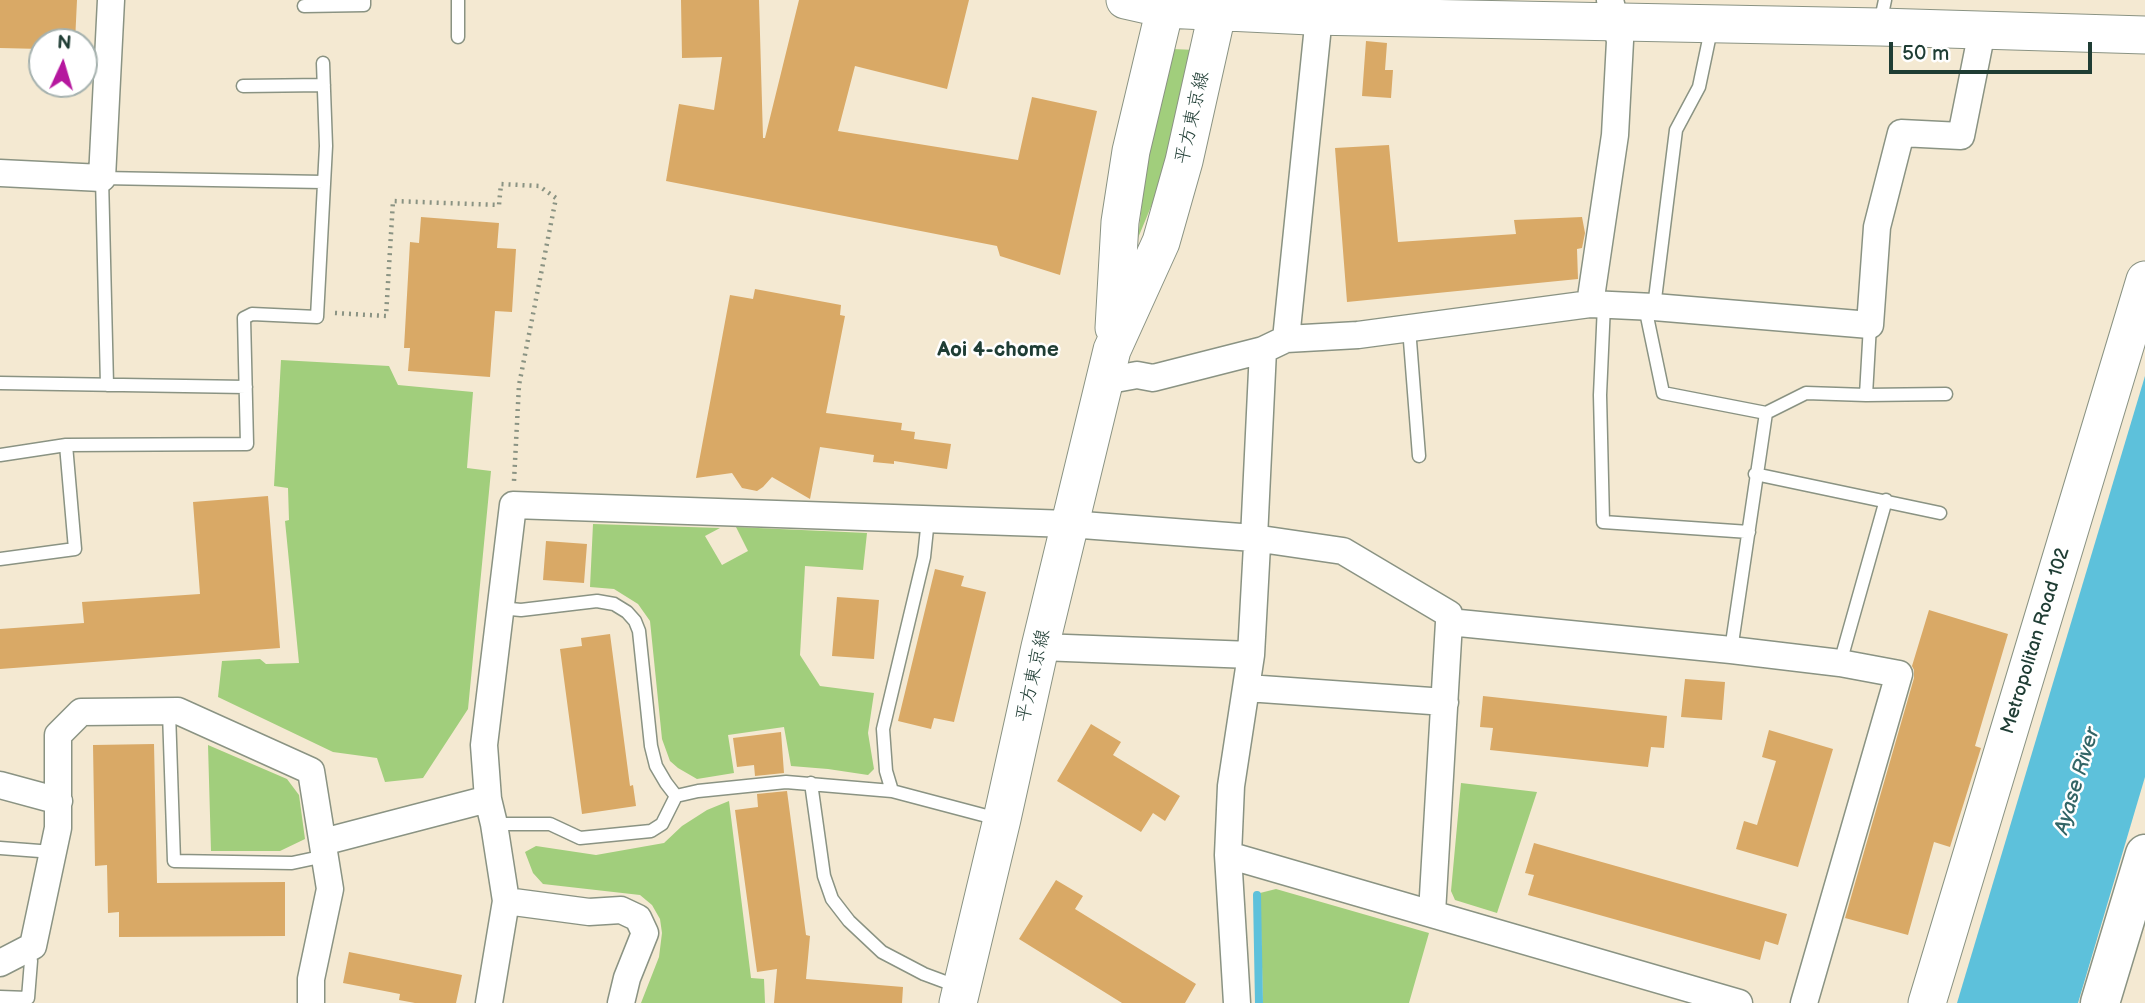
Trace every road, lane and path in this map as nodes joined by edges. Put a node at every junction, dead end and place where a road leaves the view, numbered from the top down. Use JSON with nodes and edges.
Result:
{"nodes":[{"id":1,"x":111,"y":0,"type":"edge"},
{"id":2,"x":364,"y":0,"type":"edge"},
{"id":3,"x":458,"y":0,"type":"edge"},
{"id":4,"x":1125,"y":0,"type":"edge"},
{"id":5,"x":1166,"y":4,"type":"edge"},
{"id":6,"x":304,"y":6,"type":"dead end"},
{"id":7,"x":1219,"y":6,"type":"edge"},
{"id":8,"x":1312,"y":11,"type":"edge"},
{"id":9,"x":1613,"y":11,"type":"edge"},
{"id":10,"x":1882,"y":13,"type":"edge"},
{"id":11,"x":1719,"y":21,"type":"junction"},
{"id":12,"x":1982,"y":31,"type":"junction"},
{"id":13,"x":2145,"y":35,"type":"edge"},
{"id":14,"x":458,"y":37,"type":"dead end"},
{"id":15,"x":323,"y":63,"type":"dead end"},
{"id":16,"x":324,"y":85,"type":"junction"},
{"id":17,"x":243,"y":86,"type":"dead end"},
{"id":18,"x":0,"y":173,"type":"edge"},
{"id":19,"x":102,"y":178,"type":"junction"},
{"id":20,"x":323,"y":182,"type":"junction"},
{"id":21,"x":2145,"y":280,"type":"edge"},
{"id":22,"x":1597,"y":304,"type":"junction"},
{"id":23,"x":1650,"y":307,"type":"junction"},
{"id":24,"x":317,"y":311,"type":"junction"},
{"id":25,"x":1870,"y":325,"type":"junction"},
{"id":26,"x":1409,"y":328,"type":"junction"},
{"id":27,"x":1274,"y":344,"type":"junction"},
{"id":28,"x":1108,"y":366,"type":"junction"},
{"id":29,"x":0,"y":383,"type":"edge"},
{"id":30,"x":107,"y":385,"type":"junction"},
{"id":31,"x":246,"y":387,"type":"junction"},
{"id":32,"x":1946,"y":394,"type":"dead end"},
{"id":33,"x":1866,"y":395,"type":"junction"},
{"id":34,"x":1766,"y":413,"type":"junction"},
{"id":35,"x":66,"y":444,"type":"junction"},
{"id":36,"x":0,"y":455,"type":"edge"},
{"id":37,"x":1419,"y":456,"type":"dead end"},
{"id":38,"x":1755,"y":474,"type":"junction"},
{"id":39,"x":1885,"y":500,"type":"junction"},
{"id":40,"x":513,"y":505,"type":"junction"},
{"id":41,"x":1940,"y":513,"type":"dead end"},
{"id":42,"x":928,"y":519,"type":"junction"},
{"id":43,"x":1069,"y":524,"type":"junction"},
{"id":44,"x":1749,"y":532,"type":"junction"},
{"id":45,"x":1254,"y":538,"type":"junction"},
{"id":46,"x":0,"y":559,"type":"edge"},
{"id":47,"x":500,"y":608,"type":"junction"},
{"id":48,"x":1449,"y":622,"type":"junction"},
{"id":49,"x":1040,"y":647,"type":"junction"},
{"id":50,"x":1731,"y":650,"type":"junction"},
{"id":51,"x":1251,"y":655,"type":"junction"},
{"id":52,"x":1840,"y":663,"type":"junction"},
{"id":53,"x":1247,"y":688,"type":"junction"},
{"id":54,"x":1445,"y":702,"type":"junction"},
{"id":55,"x":169,"y":712,"type":"junction"},
{"id":56,"x":811,"y":783,"type":"junction"},
{"id":57,"x":0,"y":785,"type":"edge"},
{"id":58,"x":892,"y":791,"type":"junction"},
{"id":59,"x":676,"y":796,"type":"junction"},
{"id":60,"x":59,"y":801,"type":"junction"},
{"id":61,"x":491,"y":812,"type":"junction"},
{"id":62,"x":1002,"y":820,"type":"junction"},
{"id":63,"x":0,"y":848,"type":"edge"},
{"id":64,"x":324,"y":849,"type":"junction"},
{"id":65,"x":53,"y":852,"type":"junction"},
{"id":66,"x":2145,"y":854,"type":"edge"},
{"id":67,"x":1228,"y":855,"type":"junction"},
{"id":68,"x":506,"y":901,"type":"junction"},
{"id":69,"x":1432,"y":913,"type":"junction"},
{"id":70,"x":2145,"y":938,"type":"edge"},
{"id":71,"x":26,"y":949,"type":"junction"},
{"id":72,"x":0,"y":963,"type":"edge"},
{"id":73,"x":960,"y":995,"type":"edge"},
{"id":74,"x":0,"y":997,"type":"edge"},
{"id":75,"x":312,"y":1003,"type":"edge"},
{"id":76,"x":489,"y":1003,"type":"edge"},
{"id":77,"x":621,"y":1003,"type":"edge"},
{"id":78,"x":1237,"y":1003,"type":"edge"},
{"id":79,"x":1739,"y":1003,"type":"edge"},
{"id":80,"x":1804,"y":1003,"type":"edge"},
{"id":81,"x":1927,"y":1003,"type":"edge"},
{"id":82,"x":2100,"y":1003,"type":"edge"},
{"id":83,"x":2124,"y":1003,"type":"edge"}],
"edges":[{"from":1,"to":19,"type":"street"},
{"from":2,"to":6,"type":"lane"},
{"from":3,"to":14,"type":"lane"},
{"from":4,"to":5,"type":"main road"},
{"from":5,"to":7,"type":"main road"},
{"from":5,"to":28,"type":"main road","name":"平方東京線"},
{"from":7,"to":8,"type":"main road"},
{"from":7,"to":28,"type":"main road","name":"平方東京線"},
{"from":8,"to":9,"type":"main road"},
{"from":8,"to":27,"type":"street"},
{"from":9,"to":11,"type":"main road"},
{"from":9,"to":22,"type":"street"},
{"from":10,"to":11,"type":"main road"},
{"from":10,"to":12,"type":"main road"},
{"from":11,"to":23,"type":"lane"},
{"from":12,"to":13,"type":"main road"},
{"from":12,"to":25,"type":"street"},
{"from":15,"to":16,"type":"lane"},
{"from":16,"to":17,"type":"lane"},
{"from":16,"to":20,"type":"lane"},
{"from":18,"to":19,"type":"street"},
{"from":19,"to":20,"type":"lane"},
{"from":19,"to":30,"type":"lane"},
{"from":20,"to":24,"type":"lane"},
{"from":21,"to":81,"type":"main road","name":"Metropolitan Road 102"},
{"from":22,"to":23,"type":"street"},
{"from":22,"to":26,"type":"street"},
{"from":22,"to":44,"type":"lane"},
{"from":23,"to":25,"type":"street"},
{"from":23,"to":34,"type":"lane"},
{"from":24,"to":31,"type":"lane"},
{"from":24,"to":40,"type":"path"},
{"from":25,"to":33,"type":"lane"},
{"from":26,"to":27,"type":"street"},
{"from":26,"to":37,"type":"lane"},
{"from":27,"to":28,"type":"street"},
{"from":27,"to":45,"type":"street"},
{"from":28,"to":43,"type":"main road","name":"平方東京線"},
{"from":29,"to":30,"type":"lane"},
{"from":30,"to":31,"type":"lane"},
{"from":31,"to":35,"type":"lane"},
{"from":32,"to":33,"type":"lane"},
{"from":33,"to":34,"type":"lane"},
{"from":34,"to":38,"type":"lane"},
{"from":35,"to":36,"type":"lane"},
{"from":35,"to":46,"type":"lane"},
{"from":38,"to":39,"type":"lane"},
{"from":38,"to":44,"type":"lane"},
{"from":39,"to":41,"type":"lane"},
{"from":39,"to":52,"type":"lane"},
{"from":40,"to":42,"type":"street"},
{"from":40,"to":47,"type":"street"},
{"from":42,"to":43,"type":"street"},
{"from":42,"to":58,"type":"lane"},
{"from":43,"to":45,"type":"street"},
{"from":43,"to":49,"type":"main road","name":"平方東京線"},
{"from":44,"to":50,"type":"lane"},
{"from":45,"to":48,"type":"street"},
{"from":45,"to":51,"type":"street"},
{"from":47,"to":59,"type":"lane"},
{"from":47,"to":61,"type":"street"},
{"from":48,"to":50,"type":"street"},
{"from":48,"to":54,"type":"street"},
{"from":49,"to":51,"type":"street"},
{"from":49,"to":62,"type":"main road","name":"平方東京線"},
{"from":50,"to":52,"type":"street"},
{"from":51,"to":53,"type":"street"},
{"from":52,"to":80,"type":"street"},
{"from":53,"to":54,"type":"street"},
{"from":53,"to":67,"type":"street"},
{"from":54,"to":69,"type":"street"},
{"from":55,"to":60,"type":"street"},
{"from":55,"to":64,"type":"street"},
{"from":55,"to":64,"type":"lane"},
{"from":56,"to":58,"type":"lane"},
{"from":56,"to":59,"type":"lane"},
{"from":56,"to":73,"type":"lane"},
{"from":57,"to":60,"type":"street"},
{"from":58,"to":62,"type":"lane"},
{"from":59,"to":61,"type":"lane"},
{"from":60,"to":65,"type":"street"},
{"from":61,"to":64,"type":"street"},
{"from":61,"to":68,"type":"street"},
{"from":62,"to":73,"type":"main road","name":"平方東京線"},
{"from":63,"to":65,"type":"lane"},
{"from":64,"to":75,"type":"street"},
{"from":65,"to":71,"type":"street"},
{"from":66,"to":82,"type":"highway"},
{"from":67,"to":69,"type":"street"},
{"from":67,"to":78,"type":"street"},
{"from":68,"to":76,"type":"street"},
{"from":68,"to":77,"type":"street"},
{"from":69,"to":79,"type":"street"},
{"from":70,"to":83,"type":"highway"},
{"from":71,"to":72,"type":"street"},
{"from":71,"to":74,"type":"lane"}]}
